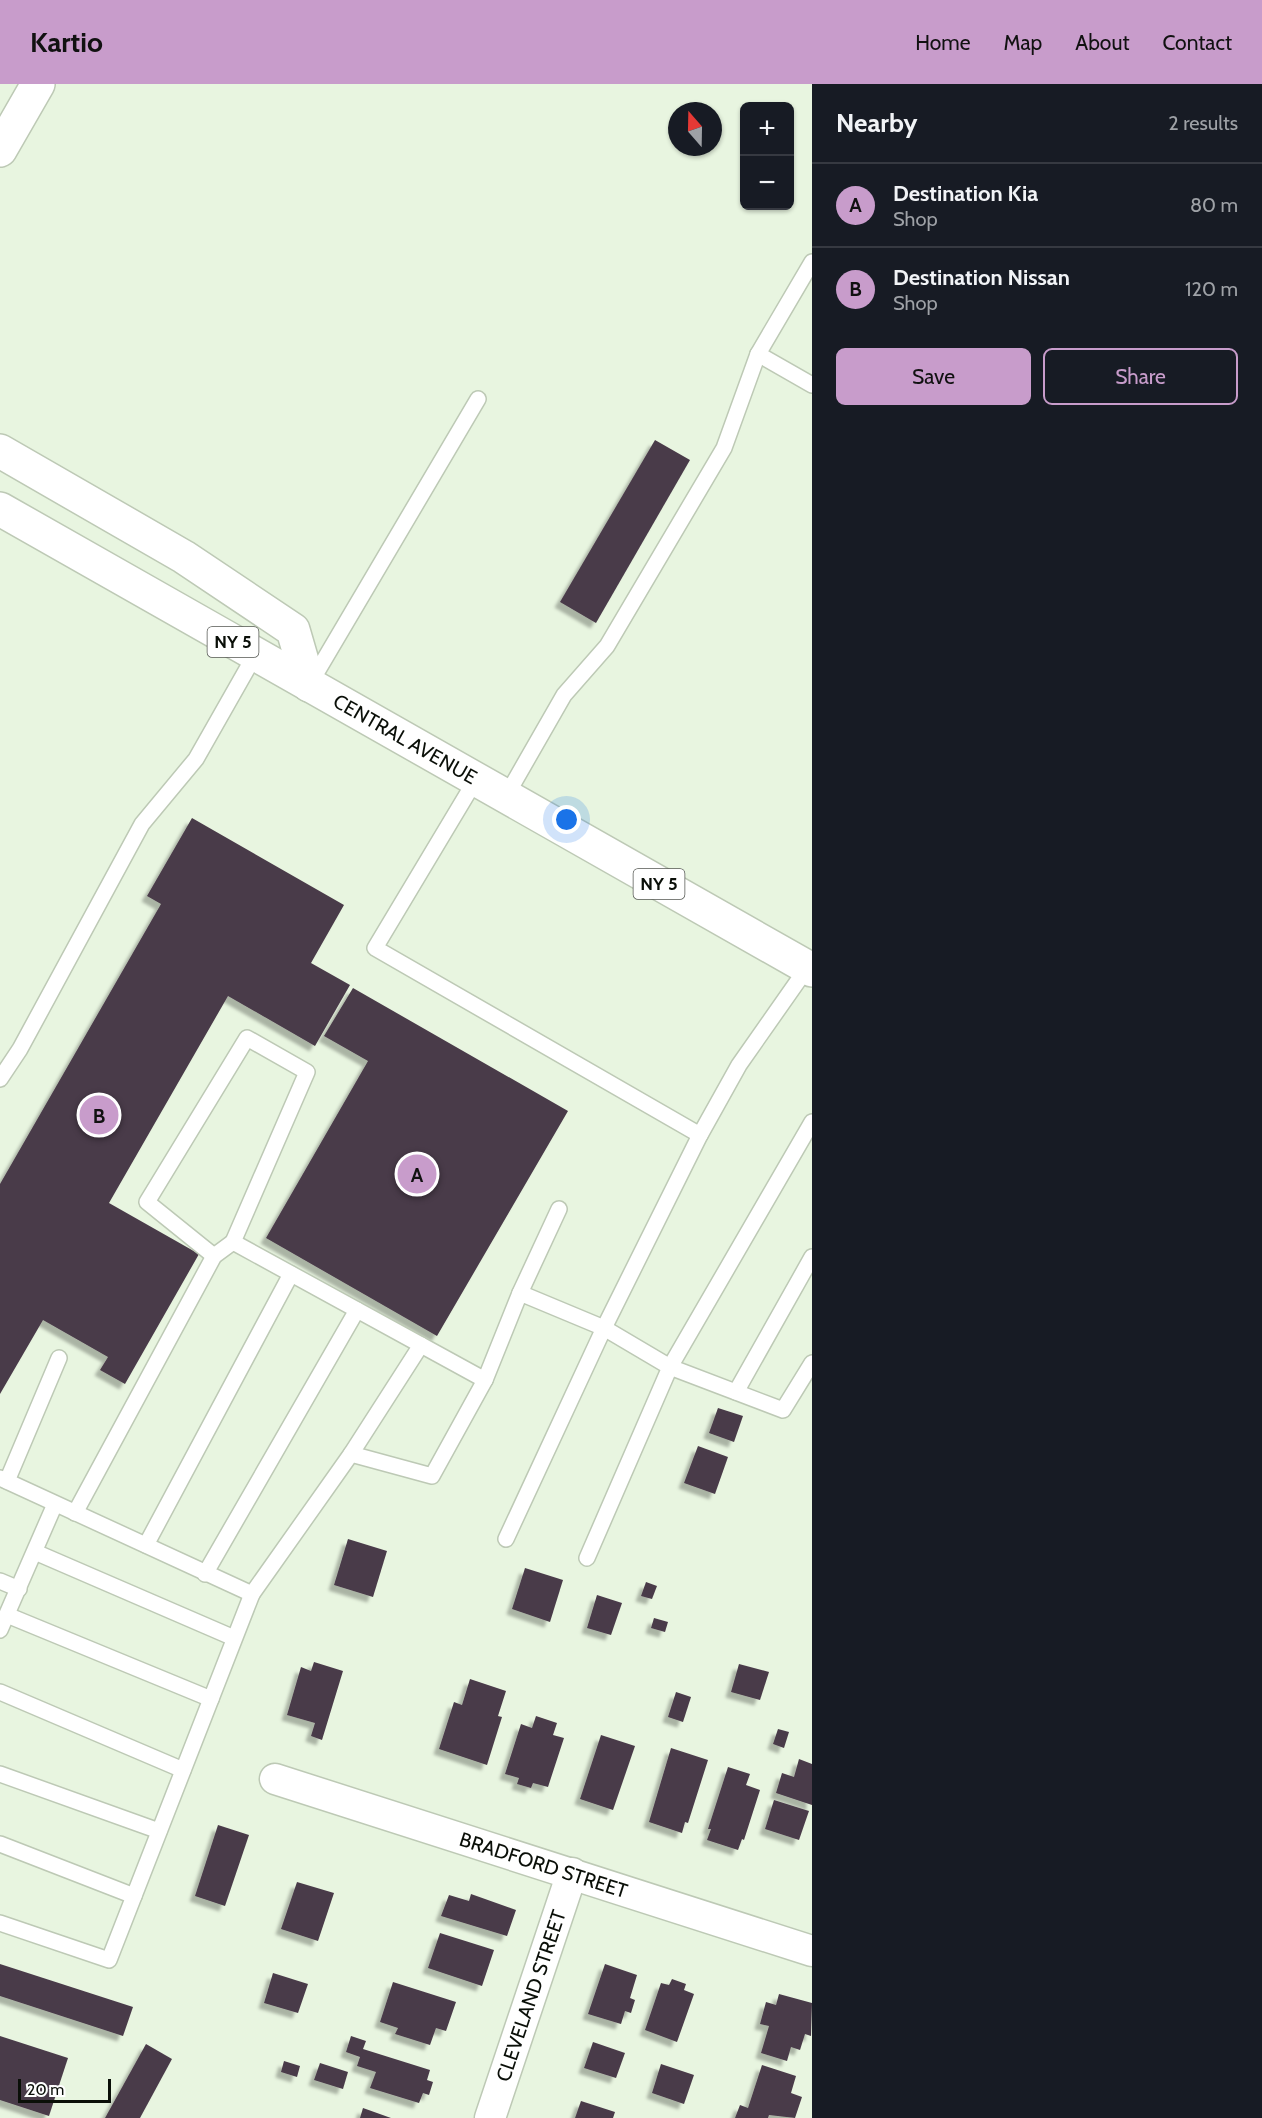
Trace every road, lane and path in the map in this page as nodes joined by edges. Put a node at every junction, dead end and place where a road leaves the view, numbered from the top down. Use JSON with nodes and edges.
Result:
{"nodes":[{"id":1,"x":38,"y":84,"type":"edge"},
{"id":2,"x":0,"y":150,"type":"edge"},
{"id":3,"x":812,"y":262,"type":"edge"},
{"id":4,"x":758,"y":354,"type":"junction"},
{"id":5,"x":812,"y":385,"type":"edge"},
{"id":6,"x":478,"y":399,"type":"dead end"},
{"id":7,"x":0,"y":451,"type":"edge"},
{"id":8,"x":0,"y":509,"type":"edge"},
{"id":9,"x":255,"y":655,"type":"junction"},
{"id":10,"x":309,"y":685,"type":"junction"},
{"id":11,"x":475,"y":781,"type":"junction"},
{"id":12,"x":505,"y":798,"type":"junction"},
{"id":13,"x":809,"y":969,"type":"edge"},
{"id":14,"x":0,"y":1078,"type":"edge"},
{"id":15,"x":812,"y":1122,"type":"edge"},
{"id":16,"x":700,"y":1135,"type":"junction"},
{"id":17,"x":559,"y":1209,"type":"dead end"},
{"id":18,"x":233,"y":1242,"type":"junction"},
{"id":19,"x":214,"y":1256,"type":"junction"},
{"id":20,"x":812,"y":1257,"type":"edge"},
{"id":21,"x":291,"y":1274,"type":"junction"},
{"id":22,"x":520,"y":1293,"type":"junction"},
{"id":23,"x":357,"y":1310,"type":"junction"},
{"id":24,"x":604,"y":1328,"type":"junction"},
{"id":25,"x":421,"y":1345,"type":"junction"},
{"id":26,"x":59,"y":1358,"type":"dead end"},
{"id":27,"x":812,"y":1363,"type":"edge"},
{"id":28,"x":670,"y":1367,"type":"junction"},
{"id":29,"x":485,"y":1380,"type":"junction"},
{"id":30,"x":736,"y":1392,"type":"junction"},
{"id":31,"x":351,"y":1454,"type":"junction"},
{"id":32,"x":3,"y":1480,"type":"edge"},
{"id":33,"x":55,"y":1504,"type":"junction"},
{"id":34,"x":75,"y":1513,"type":"junction"},
{"id":35,"x":506,"y":1539,"type":"dead end"},
{"id":36,"x":146,"y":1545,"type":"junction"},
{"id":37,"x":35,"y":1552,"type":"junction"},
{"id":38,"x":587,"y":1558,"type":"dead end"},
{"id":39,"x":205,"y":1574,"type":"junction"},
{"id":40,"x":0,"y":1581,"type":"edge"},
{"id":41,"x":19,"y":1589,"type":"junction"},
{"id":42,"x":252,"y":1594,"type":"junction"},
{"id":43,"x":7,"y":1615,"type":"junction"},
{"id":44,"x":0,"y":1630,"type":"edge"},
{"id":45,"x":234,"y":1638,"type":"junction"},
{"id":46,"x":0,"y":1692,"type":"edge"},
{"id":47,"x":211,"y":1699,"type":"junction"},
{"id":48,"x":183,"y":1770,"type":"junction"},
{"id":49,"x":0,"y":1774,"type":"edge"},
{"id":50,"x":275,"y":1779,"type":"dead end"},
{"id":51,"x":159,"y":1831,"type":"junction"},
{"id":52,"x":0,"y":1844,"type":"edge"},
{"id":53,"x":572,"y":1873,"type":"junction"},
{"id":54,"x":134,"y":1896,"type":"junction"},
{"id":55,"x":0,"y":1923,"type":"edge"},
{"id":56,"x":812,"y":1951,"type":"edge"},
{"id":57,"x":490,"y":2118,"type":"edge"}],
"edges":[{"from":1,"to":2,"type":"main road"},
{"from":3,"to":4,"type":"lane"},
{"from":4,"to":5,"type":"lane"},
{"from":4,"to":12,"type":"lane"},
{"from":6,"to":10,"type":"lane"},
{"from":7,"to":10,"type":"main road"},
{"from":8,"to":9,"type":"main road","name":"CENTRAL AVENUE","number":"NY 5"},
{"from":9,"to":10,"type":"main road","name":"CENTRAL AVENUE","number":"NY 5"},
{"from":9,"to":14,"type":"lane"},
{"from":10,"to":11,"type":"main road","name":"CENTRAL AVENUE","number":"NY 5"},
{"from":11,"to":12,"type":"main road","name":"CENTRAL AVENUE","number":"NY 5"},
{"from":11,"to":16,"type":"lane"},
{"from":12,"to":13,"type":"main road","name":"CENTRAL AVENUE","number":"NY 5"},
{"from":13,"to":16,"type":"lane"},
{"from":15,"to":28,"type":"lane"},
{"from":16,"to":24,"type":"lane"},
{"from":17,"to":22,"type":"lane"},
{"from":18,"to":19,"type":"lane"},
{"from":18,"to":19,"type":"lane"},
{"from":18,"to":21,"type":"lane"},
{"from":19,"to":34,"type":"lane"},
{"from":20,"to":30,"type":"lane"},
{"from":21,"to":23,"type":"lane"},
{"from":21,"to":36,"type":"lane"},
{"from":22,"to":24,"type":"lane"},
{"from":22,"to":29,"type":"lane"},
{"from":23,"to":25,"type":"lane"},
{"from":23,"to":39,"type":"lane"},
{"from":24,"to":28,"type":"lane"},
{"from":24,"to":35,"type":"lane"},
{"from":25,"to":29,"type":"lane"},
{"from":25,"to":31,"type":"lane"},
{"from":26,"to":32,"type":"lane"},
{"from":27,"to":30,"type":"lane"},
{"from":28,"to":30,"type":"lane"},
{"from":28,"to":38,"type":"lane"},
{"from":29,"to":31,"type":"lane"},
{"from":31,"to":42,"type":"lane"},
{"from":32,"to":33,"type":"lane"},
{"from":33,"to":34,"type":"lane"},
{"from":33,"to":37,"type":"lane"},
{"from":34,"to":36,"type":"lane"},
{"from":36,"to":39,"type":"lane"},
{"from":37,"to":41,"type":"lane"},
{"from":37,"to":45,"type":"lane"},
{"from":39,"to":42,"type":"lane"},
{"from":40,"to":41,"type":"lane"},
{"from":41,"to":43,"type":"lane"},
{"from":42,"to":45,"type":"lane"},
{"from":43,"to":44,"type":"lane"},
{"from":43,"to":47,"type":"lane"},
{"from":45,"to":47,"type":"lane"},
{"from":46,"to":48,"type":"lane"},
{"from":47,"to":48,"type":"lane"},
{"from":48,"to":51,"type":"lane"},
{"from":49,"to":51,"type":"lane"},
{"from":50,"to":53,"type":"street","name":"BRADFORD STREET"},
{"from":51,"to":54,"type":"lane"},
{"from":52,"to":54,"type":"lane"},
{"from":53,"to":56,"type":"street","name":"BRADFORD STREET"},
{"from":53,"to":57,"type":"street","name":"CLEVELAND STREET"},
{"from":54,"to":55,"type":"lane"}]}
